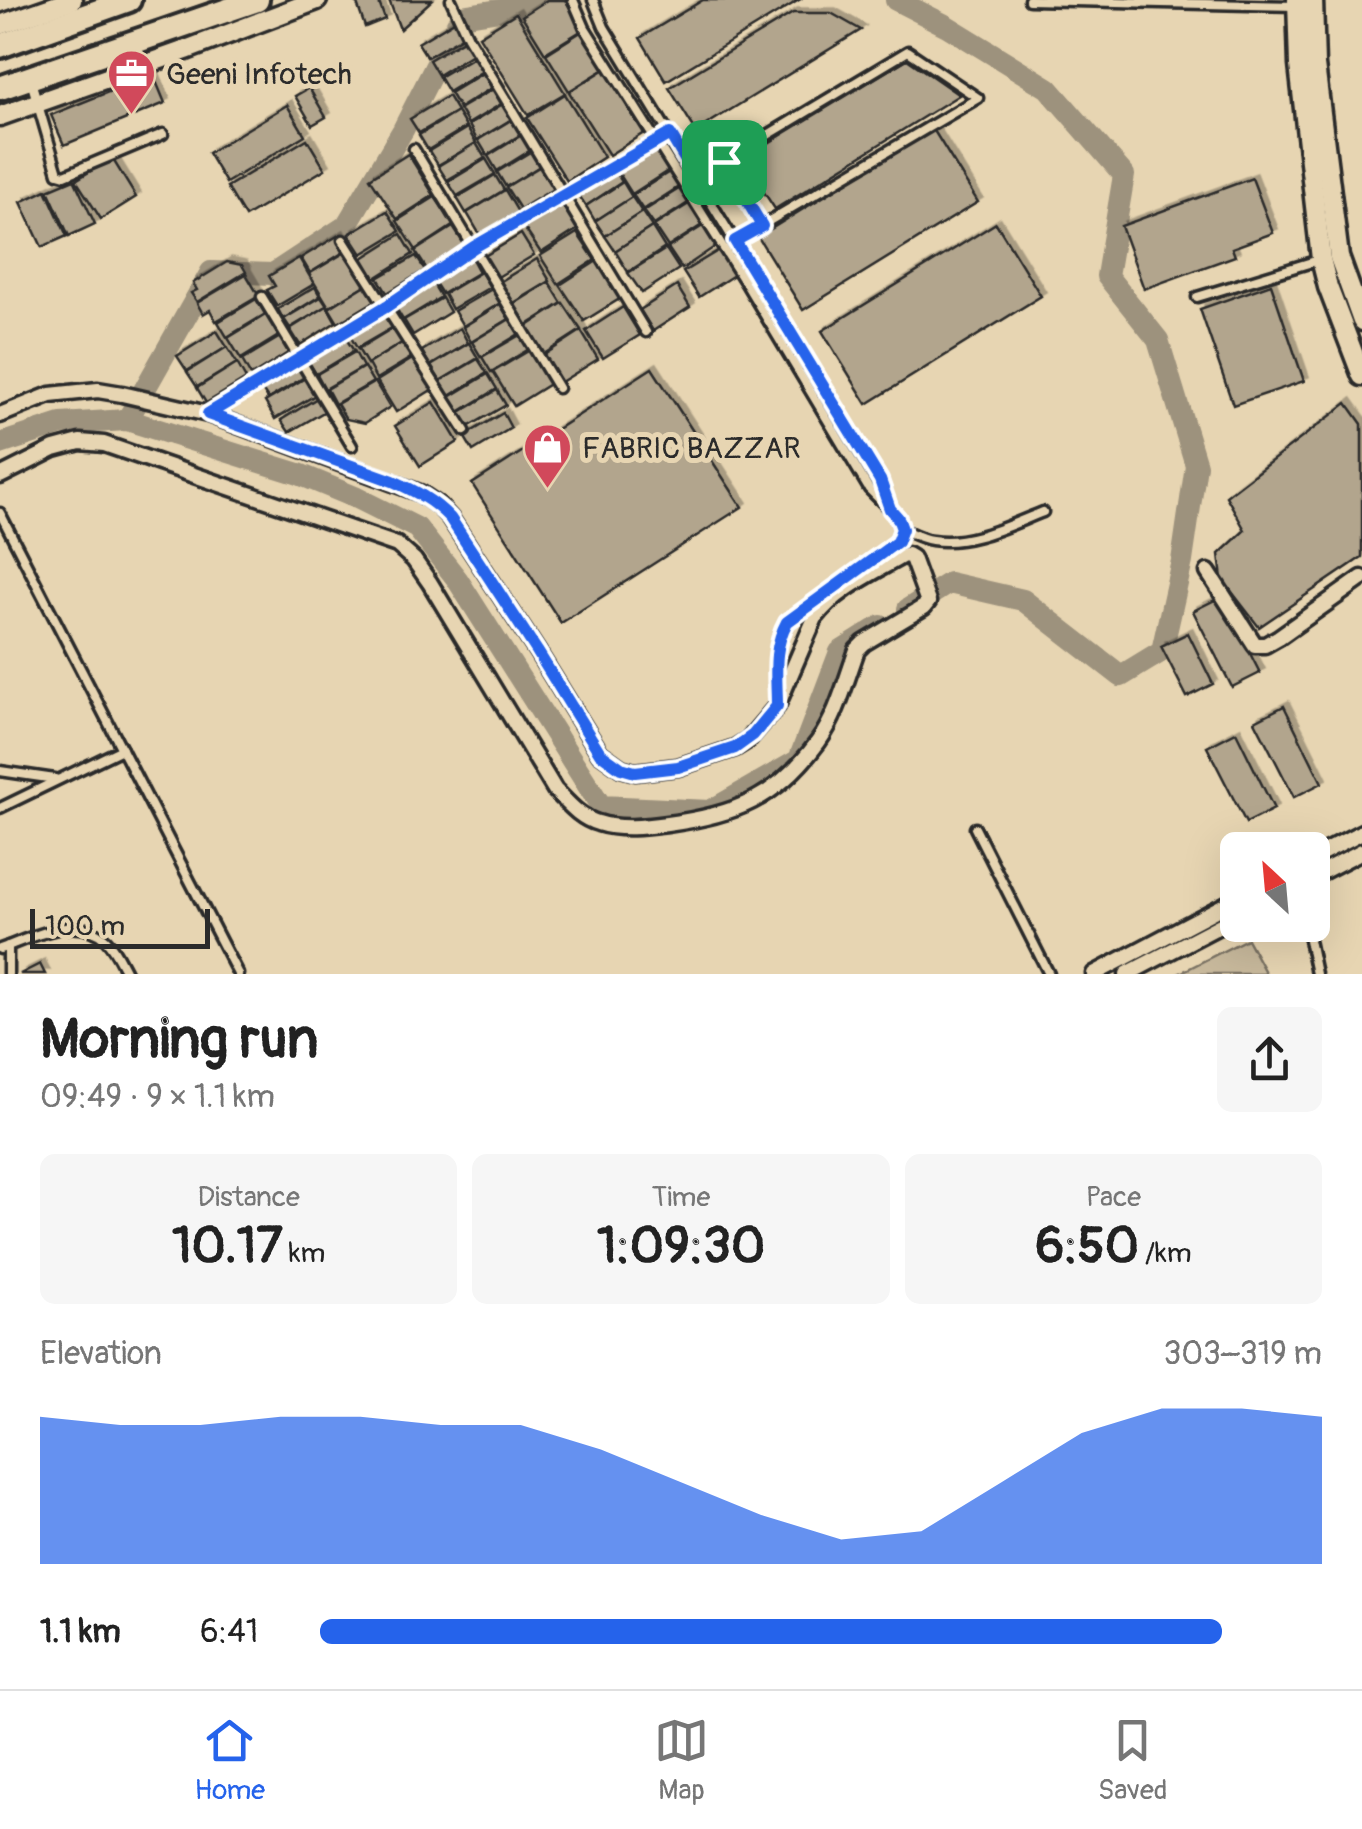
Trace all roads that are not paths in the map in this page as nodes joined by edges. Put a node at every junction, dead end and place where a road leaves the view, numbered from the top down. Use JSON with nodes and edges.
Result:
{"nodes":[{"id":1,"x":72,"y":0,"type":"edge"},
{"id":2,"x":130,"y":0,"type":"edge"},
{"id":3,"x":257,"y":0,"type":"edge"},
{"id":4,"x":316,"y":0,"type":"edge"},
{"id":5,"x":573,"y":0,"type":"edge"},
{"id":6,"x":593,"y":0,"type":"edge"},
{"id":7,"x":1030,"y":0,"type":"edge"},
{"id":8,"x":452,"y":1,"type":"edge"},
{"id":9,"x":1302,"y":2,"type":"edge"},
{"id":10,"x":0,"y":25,"type":"edge"},
{"id":11,"x":0,"y":46,"type":"edge"},
{"id":12,"x":30,"y":77,"type":"junction"},
{"id":13,"x":0,"y":88,"type":"edge"},
{"id":14,"x":37,"y":102,"type":"junction"},
{"id":15,"x":0,"y":116,"type":"edge"},
{"id":16,"x":163,"y":134,"type":"dead end"},
{"id":17,"x":670,"y":134,"type":"junction"},
{"id":18,"x":656,"y":141,"type":"junction"},
{"id":19,"x":414,"y":149,"type":"dead end"},
{"id":20,"x":724,"y":162,"type":"junction"},
{"id":21,"x":696,"y":178,"type":"junction"},
{"id":22,"x":564,"y":196,"type":"junction"},
{"id":23,"x":762,"y":226,"type":"junction"},
{"id":24,"x":343,"y":240,"type":"dead end"},
{"id":25,"x":735,"y":241,"type":"junction"},
{"id":26,"x":474,"y":247,"type":"junction"},
{"id":27,"x":1330,"y":258,"type":"junction"},
{"id":28,"x":262,"y":297,"type":"dead end"},
{"id":29,"x":1198,"y":298,"type":"dead end"},
{"id":30,"x":387,"y":306,"type":"junction"},
{"id":31,"x":1362,"y":321,"type":"edge"},
{"id":32,"x":646,"y":332,"type":"dead end"},
{"id":33,"x":300,"y":358,"type":"junction"},
{"id":34,"x":1362,"y":376,"type":"edge"},
{"id":35,"x":558,"y":388,"type":"dead end"},
{"id":36,"x":208,"y":414,"type":"junction"},
{"id":37,"x":0,"y":415,"type":"edge"},
{"id":38,"x":465,"y":431,"type":"dead end"},
{"id":39,"x":352,"y":446,"type":"dead end"},
{"id":40,"x":0,"y":476,"type":"edge"},
{"id":41,"x":890,"y":509,"type":"junction"},
{"id":42,"x":1043,"y":512,"type":"dead end"},
{"id":43,"x":0,"y":514,"type":"edge"},
{"id":44,"x":902,"y":529,"type":"junction"},
{"id":45,"x":1208,"y":572,"type":"dead end"},
{"id":46,"x":1362,"y":578,"type":"edge"},
{"id":47,"x":777,"y":706,"type":"junction"},
{"id":48,"x":122,"y":748,"type":"junction"},
{"id":49,"x":0,"y":770,"type":"edge"},
{"id":50,"x":58,"y":780,"type":"junction"},
{"id":51,"x":0,"y":808,"type":"edge"},
{"id":52,"x":975,"y":828,"type":"dead end"},
{"id":53,"x":1362,"y":832,"type":"edge"},
{"id":54,"x":1330,"y":849,"type":"edge"},
{"id":55,"x":1362,"y":851,"type":"edge"},
{"id":56,"x":1330,"y":868,"type":"edge"},
{"id":57,"x":1220,"y":908,"type":"edge"},
{"id":58,"x":1220,"y":925,"type":"edge"},
{"id":59,"x":1309,"y":942,"type":"edge"},
{"id":60,"x":4,"y":948,"type":"edge"},
{"id":61,"x":8,"y":974,"type":"edge"},
{"id":62,"x":127,"y":974,"type":"edge"},
{"id":63,"x":238,"y":974,"type":"edge"},
{"id":64,"x":1049,"y":974,"type":"edge"},
{"id":65,"x":1094,"y":974,"type":"edge"},
{"id":66,"x":1127,"y":974,"type":"edge"},
{"id":67,"x":1316,"y":974,"type":"edge"}],
"edges":[{"from":1,"to":10,"type":"street"},
{"from":2,"to":11,"type":"highway"},
{"from":3,"to":12,"type":"highway"},
{"from":4,"to":14,"type":"street"},
{"from":5,"to":18,"type":"lane"},
{"from":6,"to":17,"type":"lane"},
{"from":7,"to":9,"type":"lane"},
{"from":8,"to":22,"type":"lane"},
{"from":9,"to":27,"type":"street"},
{"from":12,"to":13,"type":"highway"},
{"from":12,"to":14,"type":"lane"},
{"from":14,"to":15,"type":"street"},
{"from":14,"to":16,"type":"lane"},
{"from":17,"to":18,"type":"lane"},
{"from":17,"to":21,"type":"lane"},
{"from":18,"to":22,"type":"lane"},
{"from":18,"to":41,"type":"lane"},
{"from":19,"to":26,"type":"lane"},
{"from":20,"to":21,"type":"lane"},
{"from":20,"to":23,"type":"lane"},
{"from":20,"to":23,"type":"lane"},
{"from":21,"to":25,"type":"lane"},
{"from":22,"to":26,"type":"lane"},
{"from":22,"to":32,"type":"lane"},
{"from":23,"to":25,"type":"lane"},
{"from":24,"to":30,"type":"lane"},
{"from":25,"to":41,"type":"lane"},
{"from":26,"to":30,"type":"lane"},
{"from":26,"to":35,"type":"lane"},
{"from":27,"to":29,"type":"lane"},
{"from":27,"to":31,"type":"street"},
{"from":27,"to":34,"type":"street"},
{"from":28,"to":33,"type":"lane"},
{"from":30,"to":33,"type":"lane"},
{"from":30,"to":38,"type":"lane"},
{"from":33,"to":36,"type":"lane"},
{"from":33,"to":39,"type":"lane"},
{"from":36,"to":37,"type":"street"},
{"from":36,"to":47,"type":"street"},
{"from":40,"to":47,"type":"street"},
{"from":41,"to":44,"type":"lane"},
{"from":42,"to":44,"type":"lane"},
{"from":43,"to":48,"type":"lane"},
{"from":44,"to":47,"type":"lane"},
{"from":45,"to":46,"type":"street"},
{"from":48,"to":50,"type":"lane"},
{"from":48,"to":63,"type":"lane"},
{"from":49,"to":50,"type":"lane"},
{"from":50,"to":51,"type":"lane"},
{"from":52,"to":64,"type":"lane"},
{"from":53,"to":54,"type":"street"},
{"from":55,"to":56,"type":"street"},
{"from":57,"to":65,"type":"street"},
{"from":58,"to":66,"type":"street"},
{"from":59,"to":67,"type":"lane"},
{"from":60,"to":61,"type":"lane"},
{"from":60,"to":62,"type":"lane"}]}
